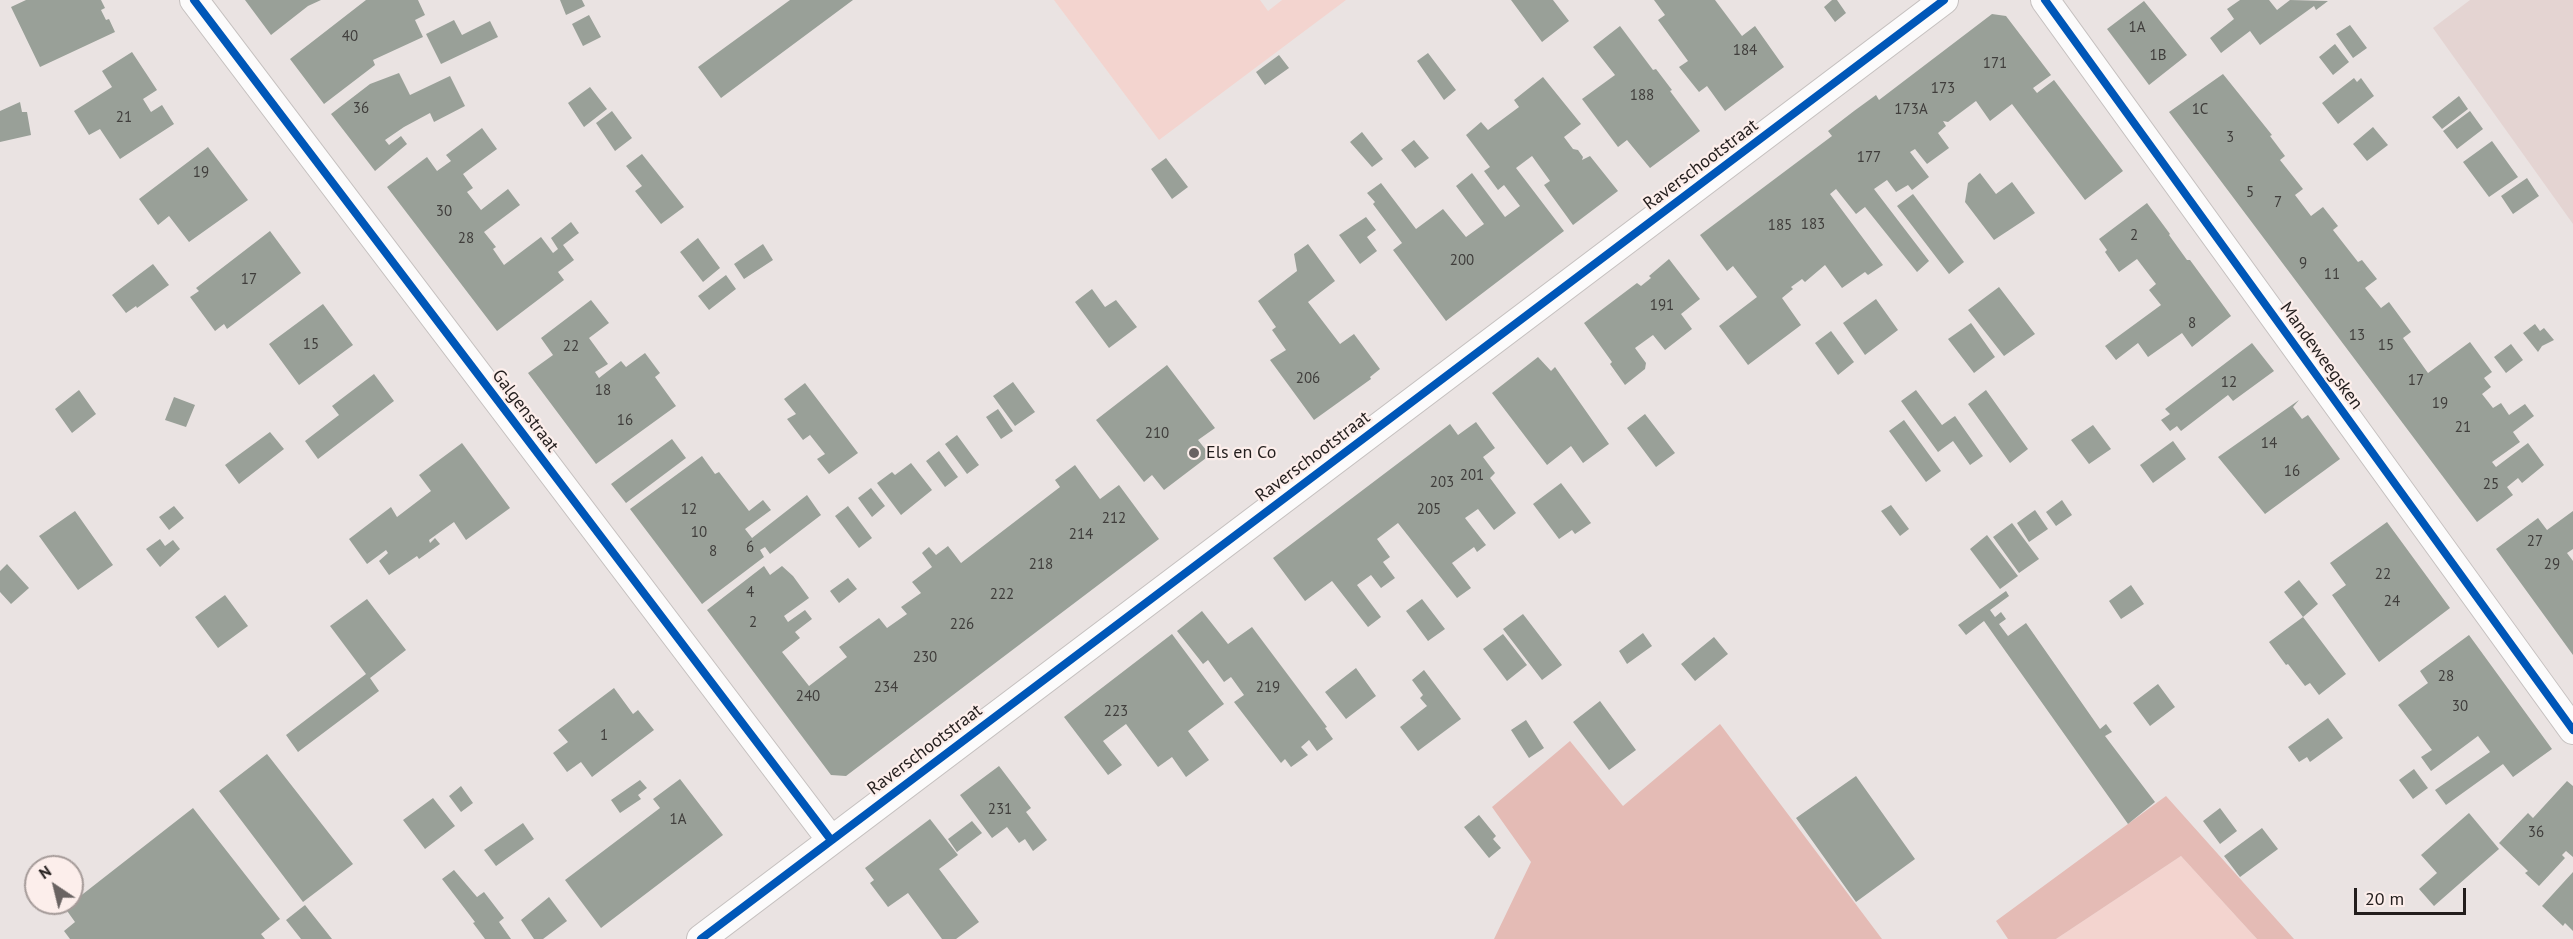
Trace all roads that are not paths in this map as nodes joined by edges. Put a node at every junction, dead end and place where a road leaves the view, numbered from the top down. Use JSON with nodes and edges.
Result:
{"nodes":[{"id":1,"x":194,"y":0,"type":"edge"},
{"id":2,"x":1944,"y":0,"type":"edge"},
{"id":3,"x":2045,"y":0,"type":"edge"},
{"id":4,"x":2573,"y":730,"type":"edge"},
{"id":5,"x":831,"y":840,"type":"junction"},
{"id":6,"x":701,"y":939,"type":"edge"}],
"edges":[{"from":1,"to":5,"type":"street","name":"Galgenstraat"},
{"from":2,"to":5,"type":"street","name":"Raverschootstraat"},
{"from":3,"to":4,"type":"street","name":"Mandeweegsken"},
{"from":5,"to":6,"type":"street","name":"Raverschootstraat"}]}
